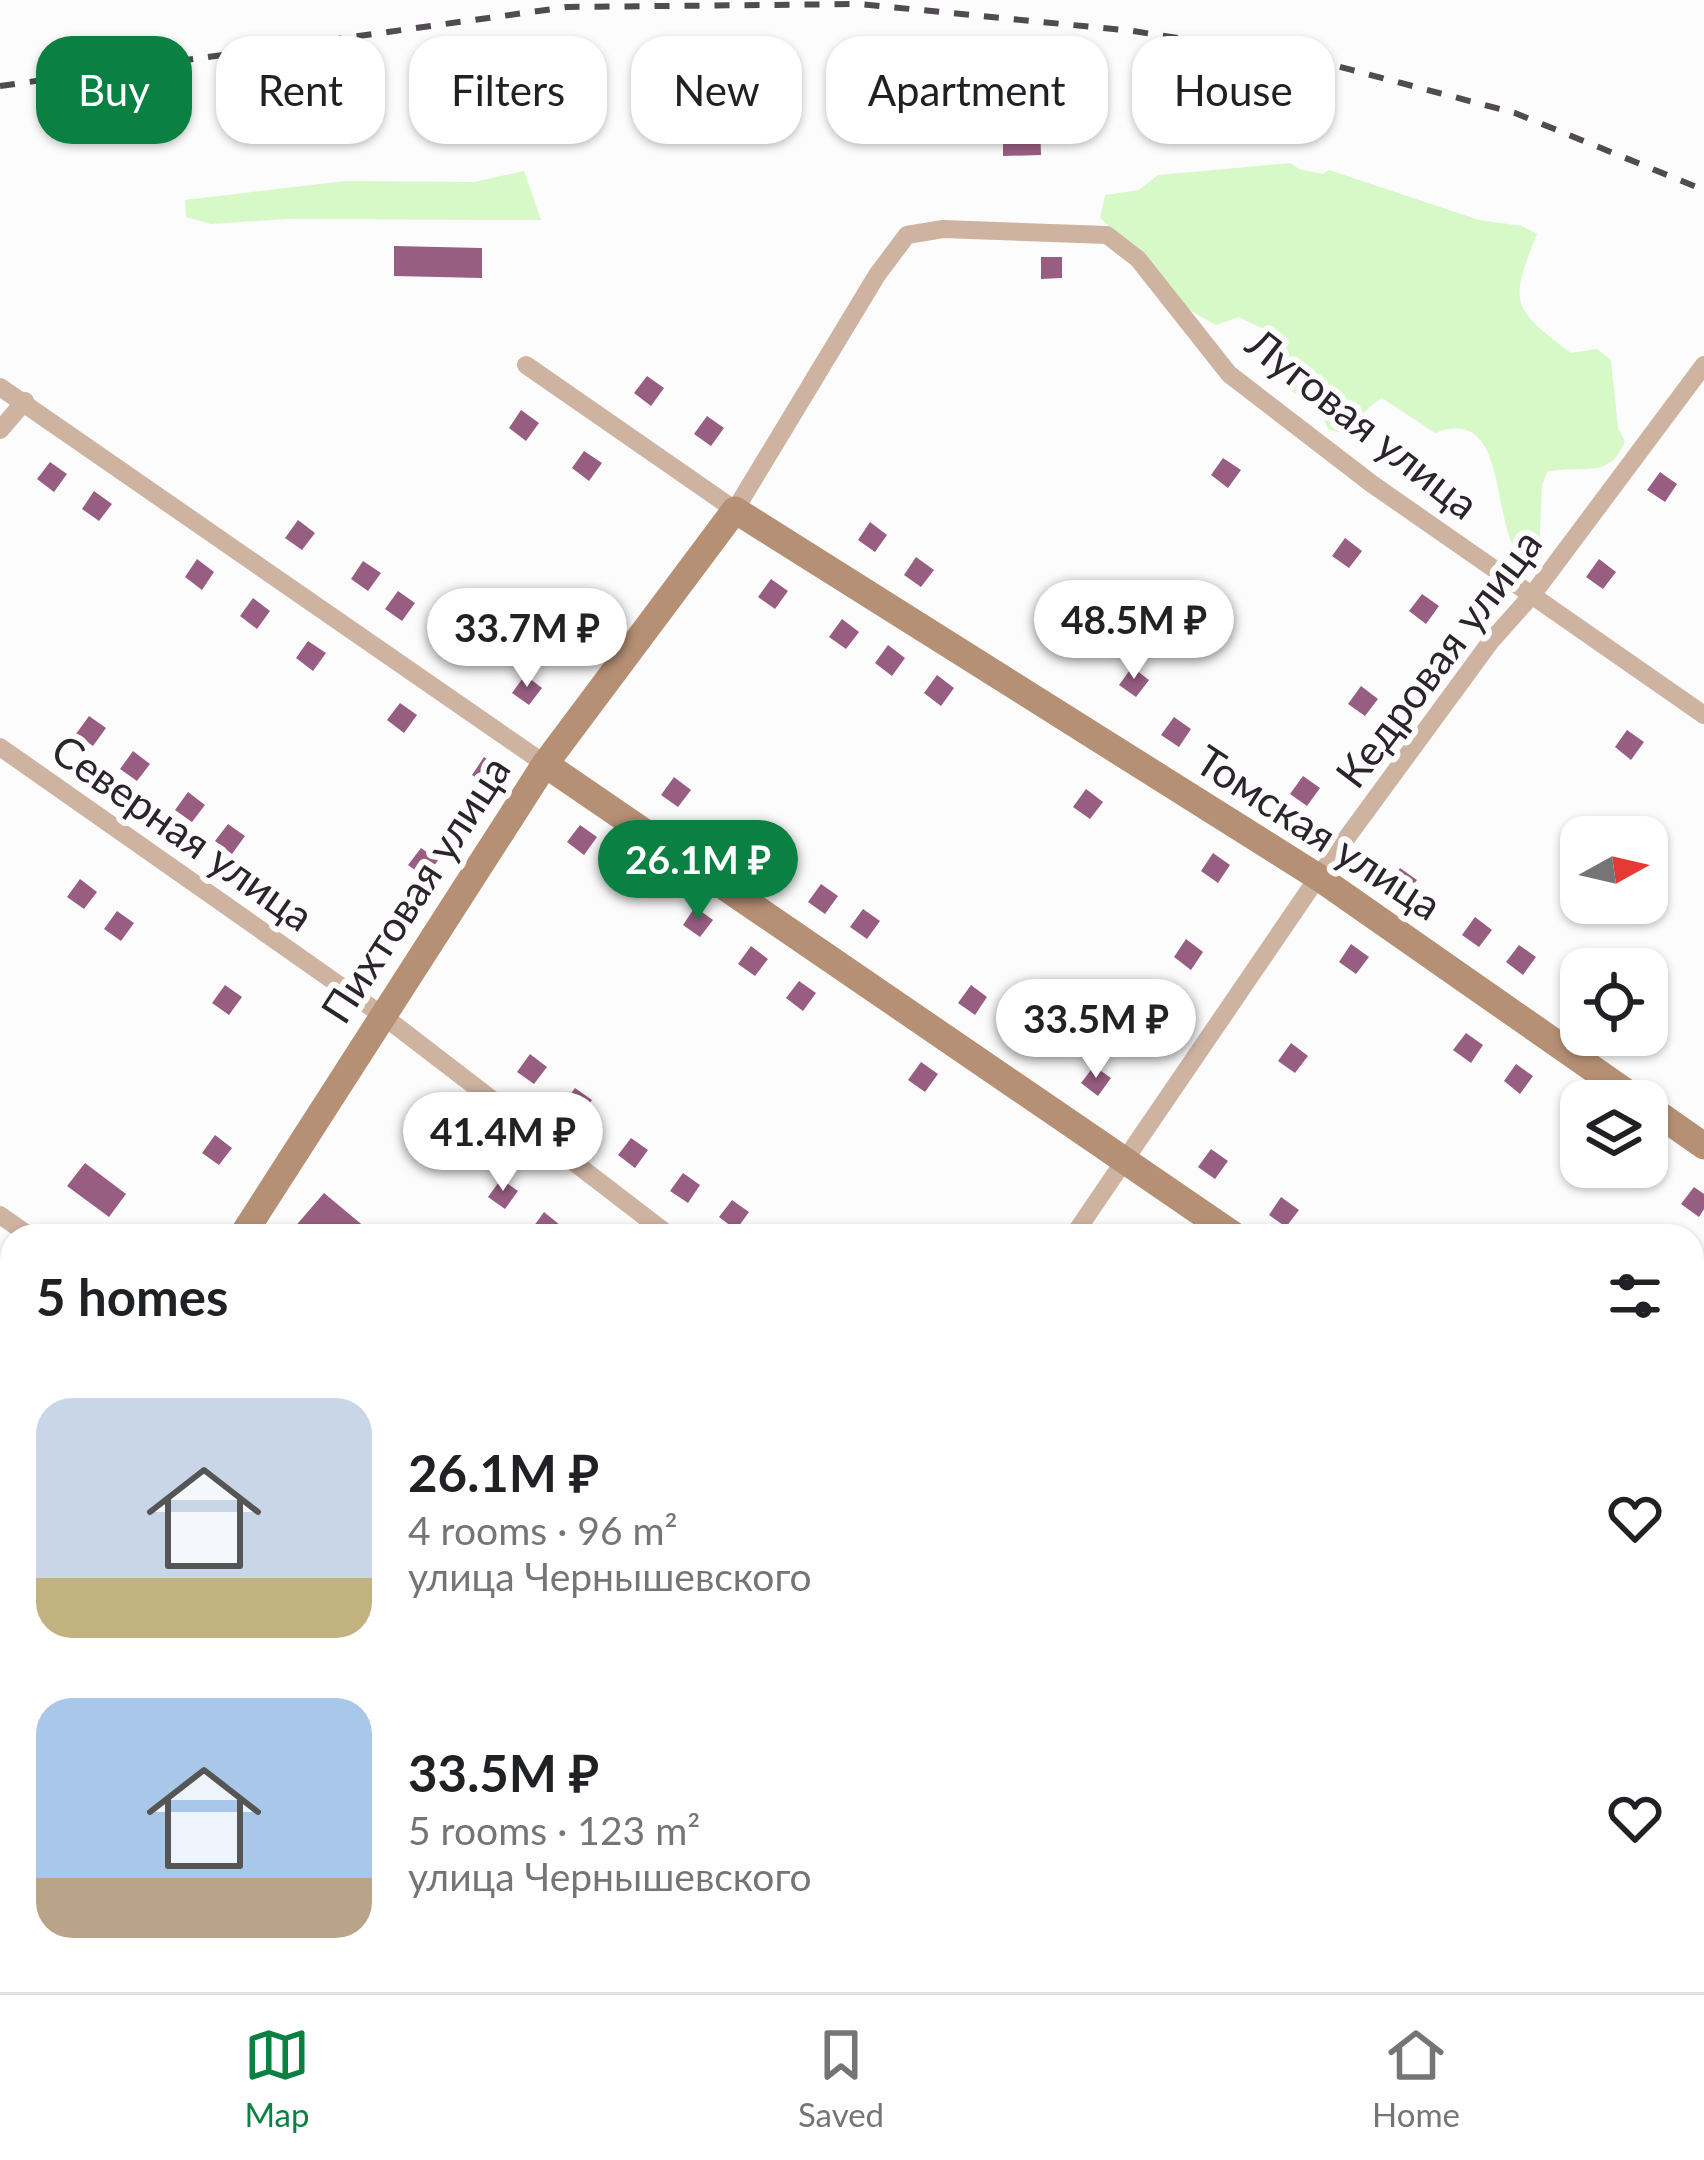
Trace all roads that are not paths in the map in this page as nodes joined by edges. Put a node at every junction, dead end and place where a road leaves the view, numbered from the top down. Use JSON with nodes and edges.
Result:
{"nodes":[{"id":1,"x":908,"y":235,"type":"joint"},
{"id":2,"x":526,"y":364,"type":"dead end"},
{"id":3,"x":1704,"y":365,"type":"edge"},
{"id":4,"x":0,"y":387,"type":"edge"},
{"id":5,"x":25,"y":401,"type":"junction"},
{"id":6,"x":0,"y":430,"type":"edge"},
{"id":7,"x":735,"y":510,"type":"junction"},
{"id":8,"x":1533,"y":594,"type":"junction"},
{"id":9,"x":1704,"y":715,"type":"edge"},
{"id":10,"x":0,"y":747,"type":"edge"},
{"id":11,"x":545,"y":764,"type":"junction"},
{"id":12,"x":1318,"y":878,"type":"junction"},
{"id":13,"x":382,"y":1015,"type":"junction"},
{"id":14,"x":1609,"y":1080,"type":"edge"},
{"id":15,"x":1668,"y":1121,"type":"edge"},
{"id":16,"x":1704,"y":1146,"type":"edge"},
{"id":17,"x":1124,"y":1160,"type":"junction"},
{"id":18,"x":250,"y":1224,"type":"edge"},
{"id":19,"x":654,"y":1224,"type":"edge"},
{"id":20,"x":1081,"y":1224,"type":"edge"},
{"id":21,"x":1217,"y":1224,"type":"edge"}],
"edges":[{"from":1,"to":7,"type":"street","name":"Пихтовая улица"},
{"from":1,"to":8,"type":"street","name":"Луговая улица"},
{"from":2,"to":7,"type":"street","name":"Томская улица"},
{"from":3,"to":8,"type":"street","name":"Кедровая улица"},
{"from":4,"to":5,"type":"street"},
{"from":5,"to":6,"type":"street"},
{"from":5,"to":11,"type":"street"},
{"from":7,"to":11,"type":"street","name":"Пихтовая улица"},
{"from":7,"to":12,"type":"street","name":"Томская улица"},
{"from":8,"to":9,"type":"street","name":"Луговая улица"},
{"from":8,"to":12,"type":"street","name":"Кедровая улица"},
{"from":10,"to":13,"type":"street","name":"Северная улица"},
{"from":11,"to":13,"type":"street","name":"Пихтовая улица"},
{"from":11,"to":17,"type":"street"},
{"from":12,"to":14,"type":"street","name":"Томская улица"},
{"from":12,"to":17,"type":"street","name":"Кедровая улица"},
{"from":13,"to":18,"type":"street","name":"Пихтовая улица"},
{"from":13,"to":19,"type":"street","name":"Северная улица"},
{"from":15,"to":16,"type":"street"},
{"from":17,"to":20,"type":"street","name":"Кедровая улица"},
{"from":17,"to":21,"type":"street"}]}
